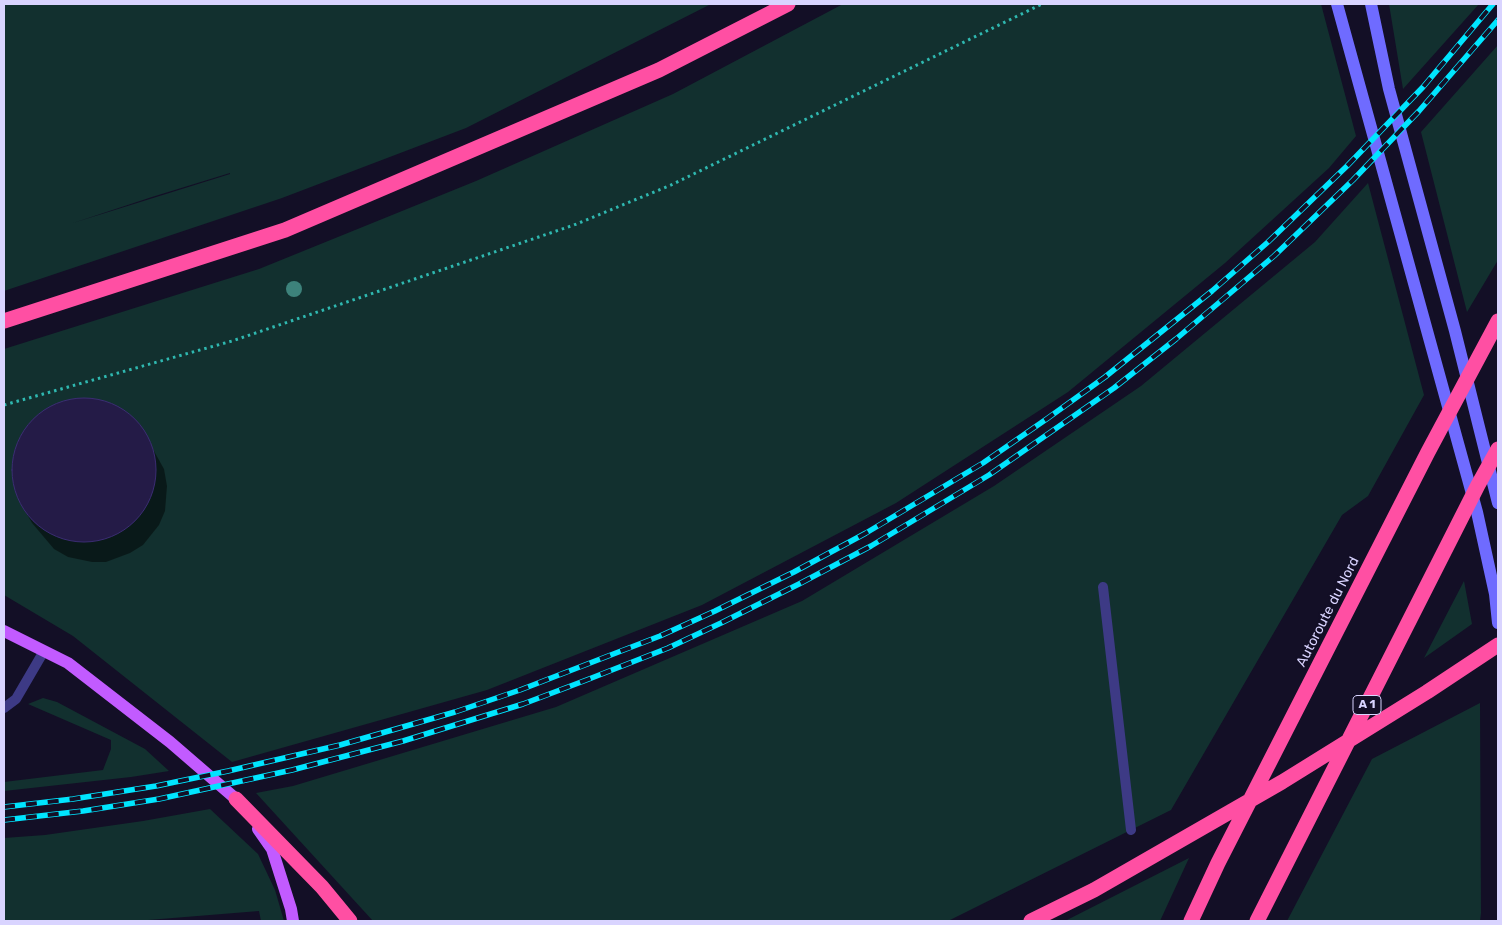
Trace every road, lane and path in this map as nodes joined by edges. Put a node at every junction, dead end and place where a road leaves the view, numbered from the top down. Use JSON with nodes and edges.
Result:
{"nodes":[{"id":1,"x":788,"y":4,"type":"edge"},
{"id":2,"x":1042,"y":4,"type":"edge"},
{"id":3,"x":1338,"y":4,"type":"edge"},
{"id":4,"x":1371,"y":4,"type":"edge"},
{"id":5,"x":4,"y":321,"type":"edge"},
{"id":6,"x":1498,"y":321,"type":"edge"},
{"id":7,"x":4,"y":404,"type":"edge"},
{"id":8,"x":1498,"y":449,"type":"edge"},
{"id":9,"x":1498,"y":503,"type":"edge"},
{"id":10,"x":1103,"y":586,"type":"dead end"},
{"id":11,"x":1497,"y":598,"type":"edge"},
{"id":12,"x":1498,"y":623,"type":"edge"},
{"id":13,"x":4,"y":631,"type":"edge"},
{"id":14,"x":1498,"y":645,"type":"edge"},
{"id":15,"x":44,"y":651,"type":"junction"},
{"id":16,"x":4,"y":708,"type":"edge"},
{"id":17,"x":236,"y":799,"type":"junction"},
{"id":18,"x":1131,"y":830,"type":"dead end"},
{"id":19,"x":293,"y":921,"type":"edge"},
{"id":20,"x":350,"y":921,"type":"edge"},
{"id":21,"x":1031,"y":921,"type":"edge"},
{"id":22,"x":1191,"y":921,"type":"edge"},
{"id":23,"x":1257,"y":921,"type":"edge"}],
"edges":[{"from":1,"to":5,"type":"highway"},
{"from":2,"to":7,"type":"path"},
{"from":3,"to":11,"type":"main road"},
{"from":4,"to":9,"type":"main road"},
{"from":6,"to":22,"type":"highway","name":"Autoroute du Nord"},
{"from":8,"to":23,"type":"highway","number":"A 1"},
{"from":10,"to":18,"type":"lane"},
{"from":11,"to":12,"type":"main road"},
{"from":13,"to":15,"type":"main road"},
{"from":14,"to":21,"type":"highway"},
{"from":15,"to":16,"type":"lane"},
{"from":15,"to":17,"type":"main road"},
{"from":17,"to":19,"type":"main road"},
{"from":17,"to":20,"type":"highway"}]}
